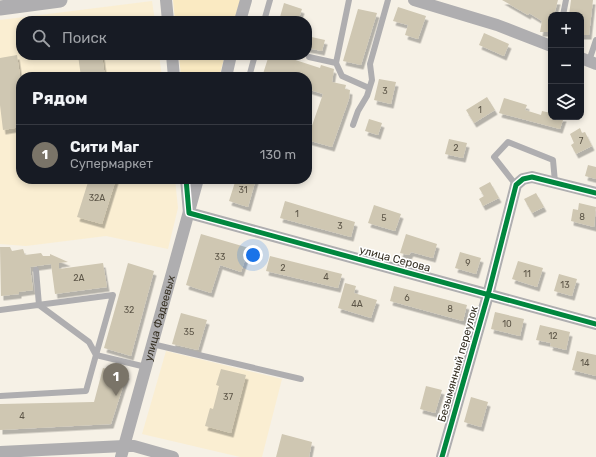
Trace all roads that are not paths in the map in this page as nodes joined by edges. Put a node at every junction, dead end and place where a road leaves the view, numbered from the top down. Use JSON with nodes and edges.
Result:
{"nodes":[{"id":1,"x":60,"y":0,"type":"edge"},
{"id":2,"x":166,"y":0,"type":"edge"},
{"id":3,"x":246,"y":0,"type":"edge"},
{"id":4,"x":270,"y":0,"type":"edge"},
{"id":5,"x":349,"y":0,"type":"edge"},
{"id":6,"x":388,"y":0,"type":"edge"},
{"id":7,"x":414,"y":0,"type":"edge"},
{"id":8,"x":566,"y":0,"type":"edge"},
{"id":9,"x":0,"y":8,"type":"edge"},
{"id":10,"x":564,"y":12,"type":"edge"},
{"id":11,"x":168,"y":16,"type":"edge"},
{"id":12,"x":241,"y":16,"type":"edge"},
{"id":13,"x":265,"y":16,"type":"edge"},
{"id":14,"x":596,"y":40,"type":"edge"},
{"id":15,"x":548,"y":45,"type":"edge"},
{"id":16,"x":312,"y":58,"type":"edge"},
{"id":17,"x":172,"y":60,"type":"edge"},
{"id":18,"x":230,"y":60,"type":"edge"},
{"id":19,"x":254,"y":60,"type":"edge"},
{"id":20,"x":589,"y":61,"type":"edge"},
{"id":21,"x":336,"y":63,"type":"junction"},
{"id":22,"x":174,"y":72,"type":"edge"},
{"id":23,"x":227,"y":72,"type":"edge"},
{"id":24,"x":250,"y":72,"type":"edge"},
{"id":25,"x":369,"y":88,"type":"junction"},
{"id":26,"x":352,"y":125,"type":"dead end"},
{"id":27,"x":555,"y":182,"type":"junction"},
{"id":28,"x":186,"y":184,"type":"edge"},
{"id":29,"x":197,"y":184,"type":"edge"},
{"id":30,"x":516,"y":185,"type":"junction"},
{"id":31,"x":596,"y":193,"type":"edge"},
{"id":32,"x":189,"y":213,"type":"junction"},
{"id":33,"x":36,"y":270,"type":"dead end"},
{"id":34,"x":488,"y":295,"type":"junction"},
{"id":35,"x":39,"y":305,"type":"junction"},
{"id":36,"x":0,"y":310,"type":"edge"},
{"id":37,"x":596,"y":324,"type":"edge"},
{"id":38,"x":152,"y":344,"type":"junction"},
{"id":39,"x":96,"y":355,"type":"junction"},
{"id":40,"x":146,"y":367,"type":"junction"},
{"id":41,"x":301,"y":379,"type":"dead end"},
{"id":42,"x":0,"y":396,"type":"edge"},
{"id":43,"x":122,"y":451,"type":"edge"},
{"id":44,"x":4,"y":454,"type":"edge"},
{"id":45,"x":172,"y":457,"type":"edge"},
{"id":46,"x":442,"y":457,"type":"edge"}],
"edges":[{"from":1,"to":9,"type":"street"},
{"from":2,"to":11,"type":"street"},
{"from":3,"to":12,"type":"street"},
{"from":4,"to":13,"type":"lane"},
{"from":5,"to":21,"type":"lane"},
{"from":6,"to":25,"type":"lane"},
{"from":7,"to":15,"type":"street"},
{"from":8,"to":10,"type":"lane"},
{"from":14,"to":20,"type":"lane"},
{"from":16,"to":21,"type":"lane"},
{"from":17,"to":22,"type":"street"},
{"from":18,"to":23,"type":"street"},
{"from":19,"to":24,"type":"lane"},
{"from":21,"to":25,"type":"lane"},
{"from":25,"to":26,"type":"lane"},
{"from":27,"to":30,"type":"street"},
{"from":27,"to":30,"type":"lane"},
{"from":27,"to":31,"type":"street"},
{"from":28,"to":32,"type":"street"},
{"from":29,"to":32,"type":"street","name":"улица Фадеевых"},
{"from":30,"to":34,"type":"street","name":"Безымянный переулок"},
{"from":32,"to":34,"type":"street","name":"улица Серова"},
{"from":32,"to":38,"type":"street","name":"улица Фадеевых"},
{"from":33,"to":35,"type":"lane"},
{"from":34,"to":37,"type":"street","name":"улица Серова"},
{"from":34,"to":46,"type":"street","name":"Безымянный переулок"},
{"from":35,"to":36,"type":"lane"},
{"from":35,"to":39,"type":"lane"},
{"from":35,"to":39,"type":"lane"},
{"from":38,"to":40,"type":"street","name":"улица Фадеевых"},
{"from":38,"to":41,"type":"lane"},
{"from":39,"to":40,"type":"lane"},
{"from":39,"to":42,"type":"lane"},
{"from":40,"to":43,"type":"street","name":"улица Фадеевых"},
{"from":43,"to":44,"type":"street"},
{"from":43,"to":45,"type":"street"}]}
